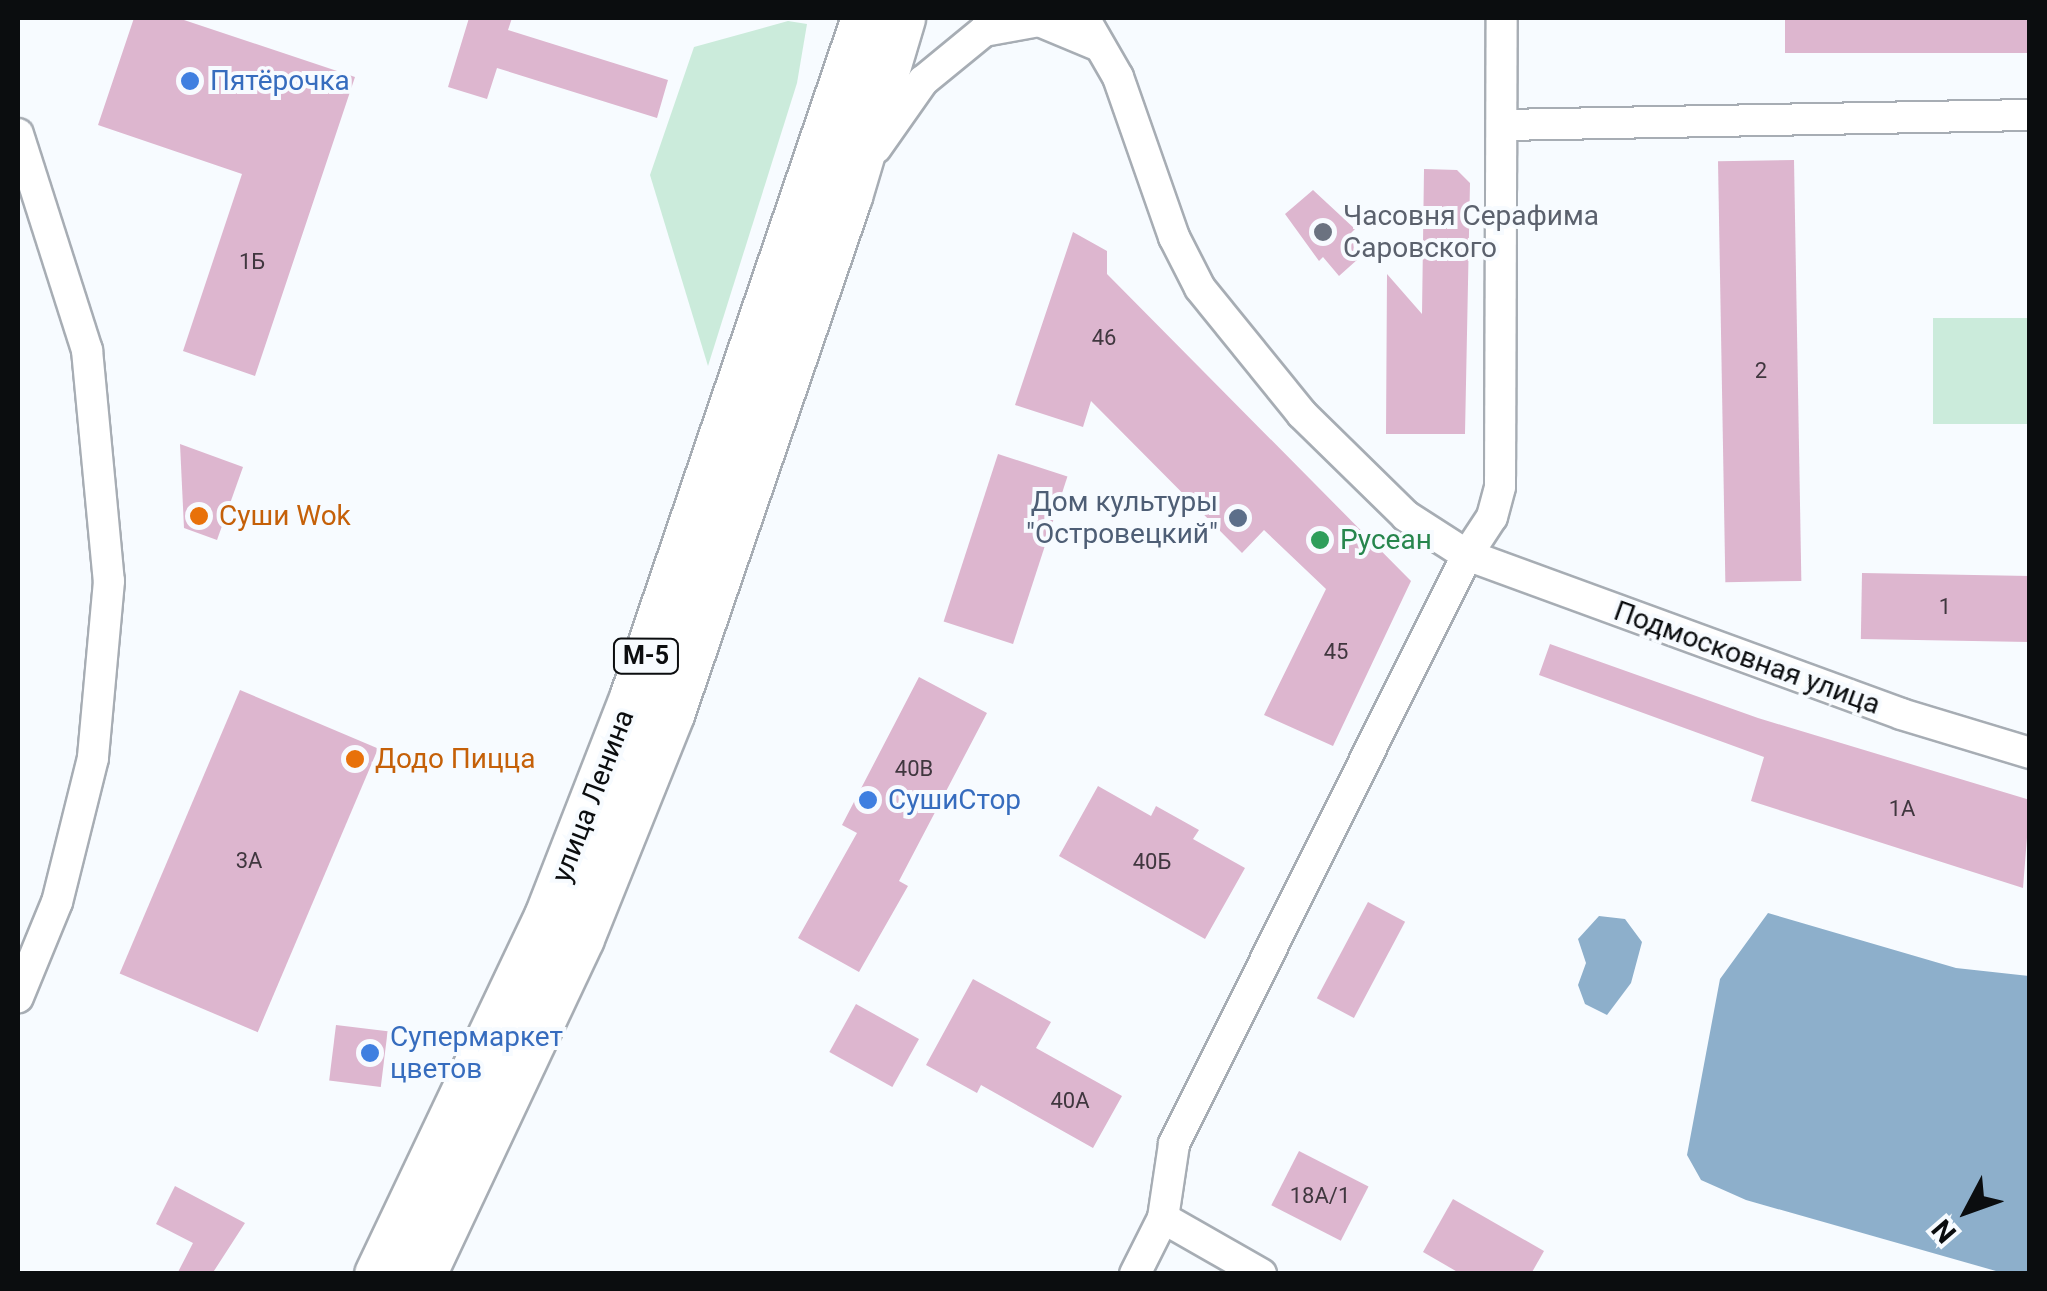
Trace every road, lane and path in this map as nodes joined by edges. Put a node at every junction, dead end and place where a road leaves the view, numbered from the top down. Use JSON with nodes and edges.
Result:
{"nodes":[{"id":1,"x":864,"y":18,"type":"edge"},
{"id":2,"x":902,"y":18,"type":"edge"},
{"id":3,"x":1084,"y":18,"type":"edge"},
{"id":4,"x":1502,"y":18,"type":"edge"},
{"id":5,"x":1106,"y":50,"type":"junction"},
{"id":6,"x":2030,"y":115,"type":"edge"},
{"id":7,"x":1503,"y":125,"type":"junction"},
{"id":8,"x":18,"y":134,"type":"edge"},
{"id":9,"x":848,"y":196,"type":"junction"},
{"id":10,"x":1467,"y":555,"type":"junction"},
{"id":11,"x":2030,"y":753,"type":"edge"},
{"id":12,"x":18,"y":997,"type":"edge"},
{"id":13,"x":1162,"y":1218,"type":"junction"},
{"id":14,"x":377,"y":1274,"type":"edge"},
{"id":15,"x":423,"y":1274,"type":"edge"},
{"id":16,"x":1134,"y":1274,"type":"edge"},
{"id":17,"x":1262,"y":1274,"type":"edge"}],
"edges":[{"from":1,"to":14,"type":"main road","name":"улица Ленина","number":"М-5"},
{"from":2,"to":9,"type":"main road","name":"улица Ленина","number":"М-5"},
{"from":3,"to":5,"type":"street","name":"Подмосковная улица"},
{"from":4,"to":7,"type":"street"},
{"from":5,"to":9,"type":"street"},
{"from":5,"to":10,"type":"street","name":"Подмосковная улица"},
{"from":6,"to":7,"type":"street"},
{"from":7,"to":10,"type":"street"},
{"from":8,"to":12,"type":"street"},
{"from":9,"to":15,"type":"main road","name":"улица Ленина","number":"М-5"},
{"from":10,"to":11,"type":"street","name":"Подмосковная улица"},
{"from":10,"to":13,"type":"street"},
{"from":13,"to":16,"type":"street"},
{"from":13,"to":17,"type":"street"}]}
